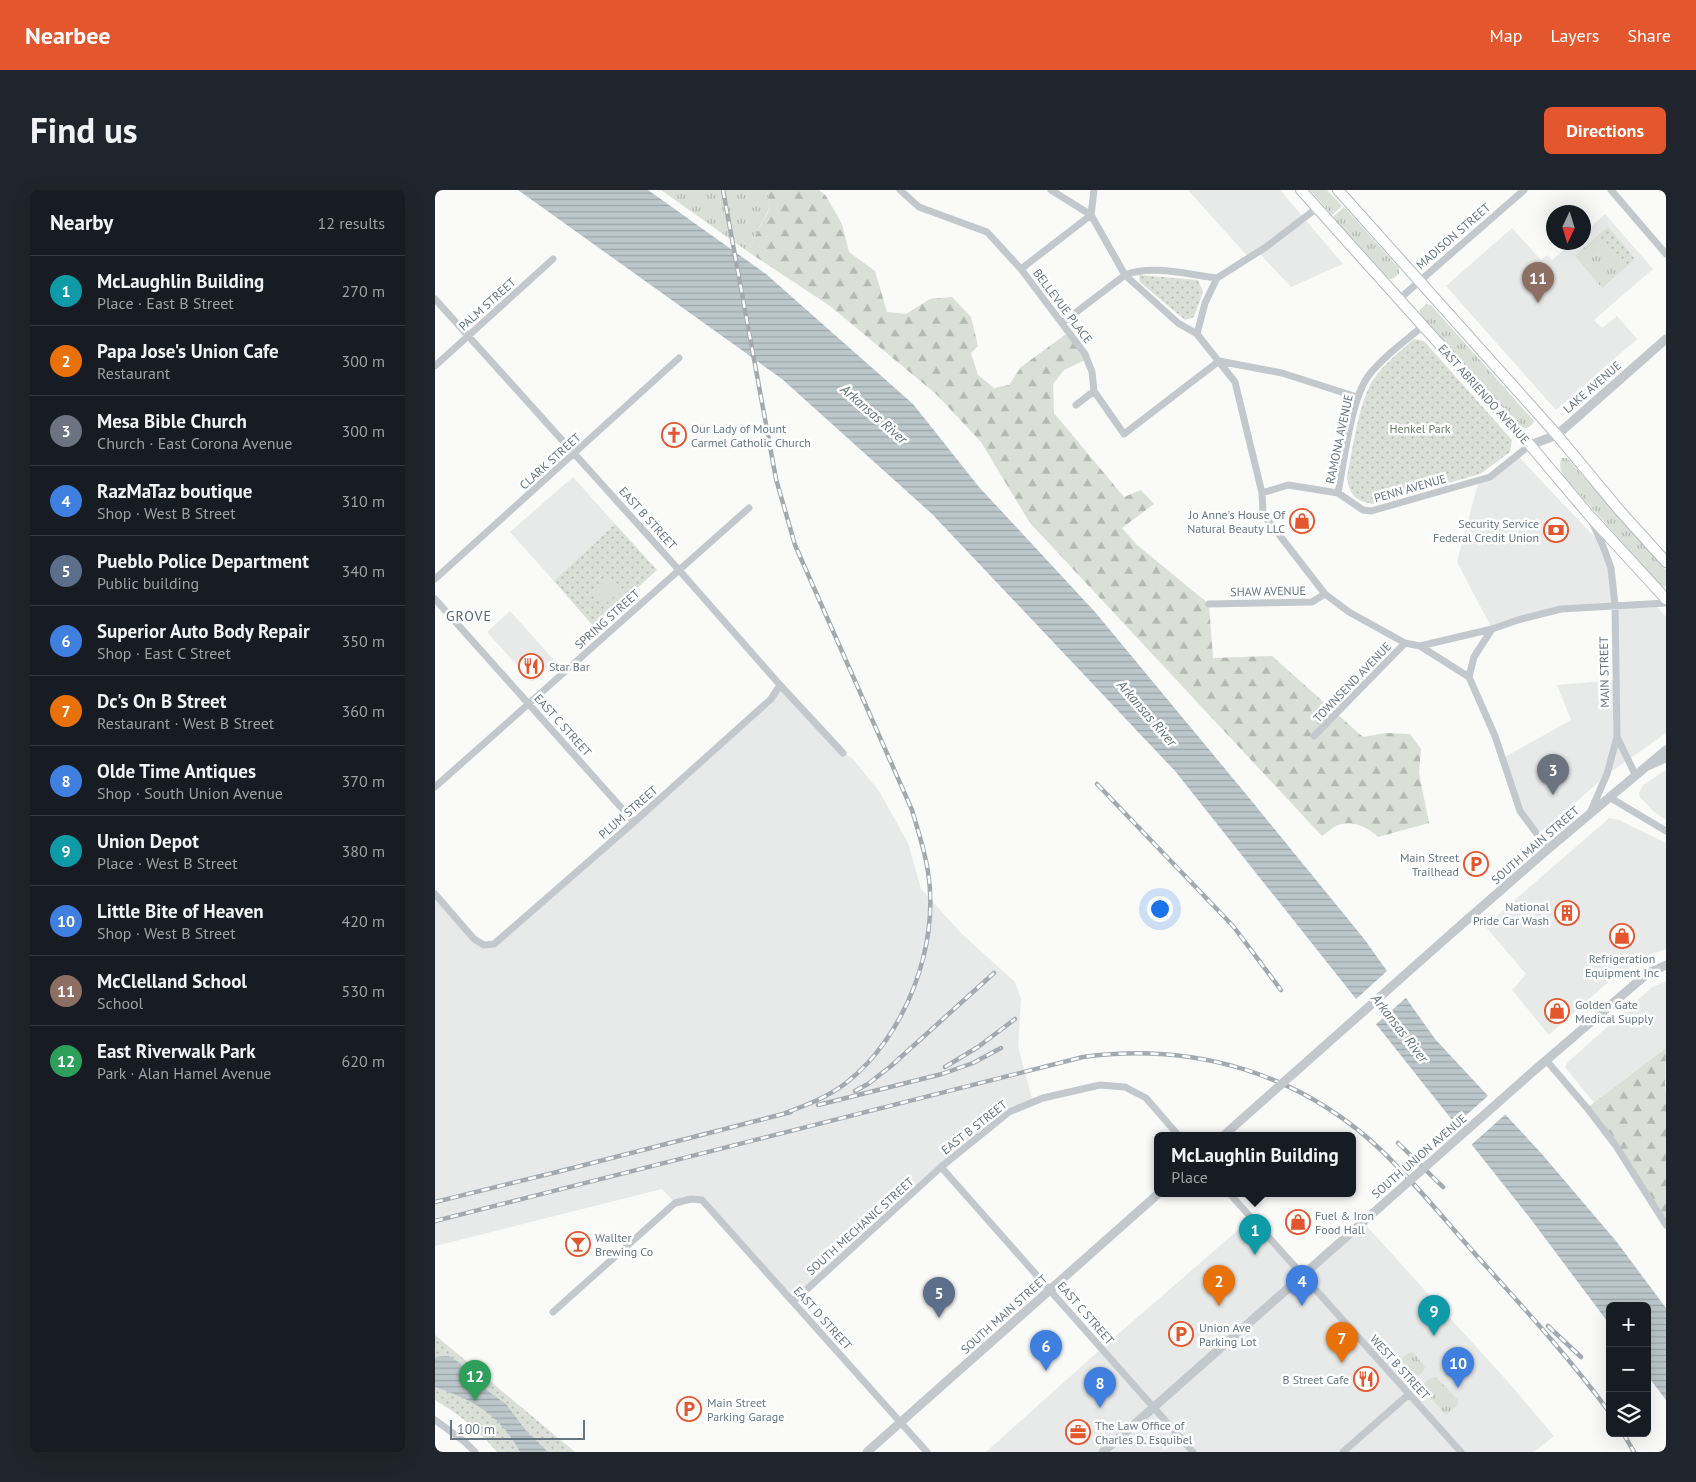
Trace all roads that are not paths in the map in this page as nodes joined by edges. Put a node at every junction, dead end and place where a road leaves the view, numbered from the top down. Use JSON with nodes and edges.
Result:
{"nodes":[{"id":1,"x":900,"y":190,"type":"edge"},
{"id":2,"x":1051,"y":190,"type":"edge"},
{"id":3,"x":1094,"y":190,"type":"edge"},
{"id":4,"x":1301,"y":190,"type":"edge"},
{"id":5,"x":1338,"y":190,"type":"edge"},
{"id":6,"x":1524,"y":190,"type":"edge"},
{"id":7,"x":1611,"y":190,"type":"edge"},
{"id":8,"x":1317,"y":208,"type":"junction"},
{"id":9,"x":1091,"y":215,"type":"junction"},
{"id":10,"x":1666,"y":254,"type":"edge"},
{"id":11,"x":553,"y":259,"type":"dead end"},
{"id":12,"x":1021,"y":269,"type":"junction"},
{"id":13,"x":1125,"y":275,"type":"junction"},
{"id":14,"x":1217,"y":278,"type":"junction"},
{"id":15,"x":1419,"y":280,"type":"junction"},
{"id":16,"x":435,"y":299,"type":"edge"},
{"id":17,"x":1398,"y":300,"type":"junction"},
{"id":18,"x":1062,"y":323,"type":"junction"},
{"id":19,"x":1423,"y":326,"type":"junction"},
{"id":20,"x":1197,"y":334,"type":"junction"},
{"id":21,"x":469,"y":336,"type":"junction"},
{"id":22,"x":1666,"y":339,"type":"edge"},
{"id":23,"x":679,"y":358,"type":"dead end"},
{"id":24,"x":1219,"y":361,"type":"junction"},
{"id":25,"x":435,"y":366,"type":"edge"},
{"id":26,"x":1094,"y":391,"type":"junction"},
{"id":27,"x":1357,"y":397,"type":"junction"},
{"id":28,"x":1076,"y":405,"type":"dead end"},
{"id":29,"x":1557,"y":435,"type":"junction"},
{"id":30,"x":1530,"y":445,"type":"junction"},
{"id":31,"x":574,"y":454,"type":"junction"},
{"id":32,"x":1262,"y":493,"type":"junction"},
{"id":33,"x":1338,"y":493,"type":"junction"},
{"id":34,"x":749,"y":508,"type":"dead end"},
{"id":35,"x":1589,"y":515,"type":"junction"},
{"id":36,"x":1666,"y":562,"type":"edge"},
{"id":37,"x":679,"y":570,"type":"junction"},
{"id":38,"x":435,"y":579,"type":"edge"},
{"id":39,"x":1325,"y":594,"type":"junction"},
{"id":40,"x":435,"y":598,"type":"edge"},
{"id":41,"x":1666,"y":601,"type":"edge"},
{"id":42,"x":1209,"y":604,"type":"dead end"},
{"id":43,"x":1615,"y":605,"type":"junction"},
{"id":44,"x":1492,"y":629,"type":"junction"},
{"id":45,"x":1405,"y":643,"type":"junction"},
{"id":46,"x":1420,"y":646,"type":"junction"},
{"id":47,"x":1469,"y":677,"type":"junction"},
{"id":48,"x":780,"y":685,"type":"junction"},
{"id":49,"x":529,"y":704,"type":"junction"},
{"id":50,"x":1314,"y":736,"type":"dead end"},
{"id":51,"x":1617,"y":737,"type":"junction"},
{"id":52,"x":1666,"y":750,"type":"edge"},
{"id":53,"x":843,"y":753,"type":"dead end"},
{"id":54,"x":1666,"y":759,"type":"edge"},
{"id":55,"x":1637,"y":773,"type":"junction"},
{"id":56,"x":435,"y":787,"type":"edge"},
{"id":57,"x":1609,"y":797,"type":"junction"},
{"id":58,"x":1590,"y":813,"type":"junction"},
{"id":59,"x":635,"y":822,"type":"junction"},
{"id":60,"x":1666,"y":831,"type":"edge"},
{"id":61,"x":1548,"y":849,"type":"junction"},
{"id":62,"x":435,"y":894,"type":"edge"},
{"id":63,"x":1666,"y":965,"type":"edge"},
{"id":64,"x":1546,"y":1060,"type":"junction"},
{"id":65,"x":1176,"y":1132,"type":"edge"},
{"id":66,"x":1228,"y":1132,"type":"edge"},
{"id":67,"x":941,"y":1167,"type":"junction"},
{"id":68,"x":1154,"y":1197,"type":"edge"},
{"id":69,"x":1233,"y":1197,"type":"edge"},
{"id":70,"x":1666,"y":1224,"type":"edge"},
{"id":71,"x":1301,"y":1275,"type":"junction"},
{"id":72,"x":1050,"y":1289,"type":"junction"},
{"id":73,"x":793,"y":1302,"type":"junction"},
{"id":74,"x":553,"y":1312,"type":"dead end"},
{"id":75,"x":1408,"y":1395,"type":"junction"},
{"id":76,"x":1152,"y":1407,"type":"junction"},
{"id":77,"x":435,"y":1420,"type":"edge"},
{"id":78,"x":900,"y":1422,"type":"junction"},
{"id":79,"x":475,"y":1452,"type":"edge"},
{"id":80,"x":867,"y":1452,"type":"edge"},
{"id":81,"x":927,"y":1452,"type":"edge"},
{"id":82,"x":1103,"y":1452,"type":"edge"},
{"id":83,"x":1193,"y":1452,"type":"edge"},
{"id":84,"x":1343,"y":1452,"type":"edge"},
{"id":85,"x":1461,"y":1452,"type":"edge"}],
"edges":[{"from":1,"to":12,"type":"street","name":"BELLEVUE PLACE"},
{"from":2,"to":9,"type":"street"},
{"from":3,"to":9,"type":"street"},
{"from":4,"to":8,"type":"main road","name":"EAST ABRIENDO AVENUE"},
{"from":5,"to":15,"type":"main road"},
{"from":6,"to":15,"type":"street","name":"MADISON STREET"},
{"from":7,"to":10,"type":"street"},
{"from":8,"to":14,"type":"street"},
{"from":8,"to":17,"type":"main road","name":"EAST ABRIENDO AVENUE"},
{"from":9,"to":12,"type":"street"},
{"from":9,"to":13,"type":"street"},
{"from":11,"to":21,"type":"street","name":"PALM STREET"},
{"from":12,"to":18,"type":"street","name":"BELLEVUE PLACE"},
{"from":13,"to":14,"type":"street"},
{"from":13,"to":18,"type":"street"},
{"from":13,"to":20,"type":"street"},
{"from":14,"to":20,"type":"street"},
{"from":15,"to":17,"type":"street","name":"MADISON STREET"},
{"from":15,"to":29,"type":"main road"},
{"from":16,"to":21,"type":"street","name":"EAST B STREET"},
{"from":17,"to":19,"type":"main road","name":"EAST ABRIENDO AVENUE"},
{"from":18,"to":26,"type":"street","name":"BELLEVUE PLACE"},
{"from":19,"to":27,"type":"street","name":"RAMONA AVENUE"},
{"from":19,"to":30,"type":"main road","name":"EAST ABRIENDO AVENUE"},
{"from":20,"to":24,"type":"street"},
{"from":21,"to":25,"type":"street","name":"PALM STREET"},
{"from":21,"to":31,"type":"street","name":"EAST B STREET"},
{"from":22,"to":29,"type":"street","name":"LAKE AVENUE"},
{"from":23,"to":31,"type":"street","name":"CLARK STREET"},
{"from":24,"to":26,"type":"street","name":"BELLEVUE PLACE"},
{"from":24,"to":27,"type":"street"},
{"from":24,"to":32,"type":"street"},
{"from":26,"to":28,"type":"street"},
{"from":27,"to":33,"type":"street","name":"RAMONA AVENUE"},
{"from":29,"to":30,"type":"street","name":"LAKE AVENUE"},
{"from":29,"to":36,"type":"main road"},
{"from":30,"to":33,"type":"street","name":"PENN AVENUE"},
{"from":30,"to":35,"type":"main road","name":"EAST ABRIENDO AVENUE"},
{"from":31,"to":37,"type":"street","name":"EAST B STREET"},
{"from":31,"to":38,"type":"street","name":"CLARK STREET"},
{"from":32,"to":33,"type":"street","name":"PENN AVENUE"},
{"from":32,"to":39,"type":"street"},
{"from":34,"to":37,"type":"street","name":"SPRING STREET"},
{"from":35,"to":41,"type":"main road","name":"EAST ABRIENDO AVENUE"},
{"from":35,"to":43,"type":"street","name":"MAIN STREET"},
{"from":37,"to":48,"type":"street","name":"EAST B STREET"},
{"from":37,"to":49,"type":"street","name":"SPRING STREET"},
{"from":39,"to":42,"type":"street","name":"SHAW AVENUE"},
{"from":39,"to":45,"type":"street"},
{"from":40,"to":49,"type":"street","name":"EAST C STREET"},
{"from":41,"to":43,"type":"street"},
{"from":43,"to":44,"type":"street"},
{"from":43,"to":51,"type":"street","name":"MAIN STREET"},
{"from":44,"to":46,"type":"street"},
{"from":44,"to":47,"type":"street"},
{"from":45,"to":46,"type":"street"},
{"from":45,"to":50,"type":"street","name":"TOWNSEND AVENUE"},
{"from":46,"to":47,"type":"street"},
{"from":47,"to":61,"type":"street"},
{"from":48,"to":53,"type":"street","name":"EAST B STREET"},
{"from":48,"to":59,"type":"street","name":"PLUM STREET"},
{"from":49,"to":56,"type":"street","name":"SPRING STREET"},
{"from":49,"to":59,"type":"street","name":"EAST C STREET"},
{"from":51,"to":55,"type":"street","name":"MAIN STREET"},
{"from":51,"to":58,"type":"street","name":"MAIN STREET"},
{"from":52,"to":55,"type":"street","name":"SOUTH MAIN STREET"},
{"from":54,"to":55,"type":"street","name":"SOUTH MAIN STREET"},
{"from":55,"to":57,"type":"street","name":"SOUTH MAIN STREET"},
{"from":57,"to":58,"type":"street","name":"SOUTH MAIN STREET"},
{"from":57,"to":60,"type":"street"},
{"from":58,"to":61,"type":"street","name":"SOUTH MAIN STREET"},
{"from":59,"to":62,"type":"street","name":"PLUM STREET"},
{"from":61,"to":66,"type":"street","name":"SOUTH MAIN STREET","bridge":true},
{"from":63,"to":64,"type":"street","name":"SOUTH UNION AVENUE"},
{"from":64,"to":70,"type":"street"},
{"from":64,"to":71,"type":"street","name":"SOUTH UNION AVENUE","bridge":true},
{"from":65,"to":67,"type":"street","name":"EAST B STREET"},
{"from":67,"to":72,"type":"street","name":"EAST C STREET"},
{"from":67,"to":73,"type":"street","name":"SOUTH MECHANIC STREET"},
{"from":68,"to":72,"type":"street","name":"SOUTH MAIN STREET"},
{"from":69,"to":71,"type":"street"},
{"from":71,"to":75,"type":"street","name":"WEST B STREET"},
{"from":71,"to":76,"type":"street","name":"SOUTH UNION AVENUE"},
{"from":72,"to":76,"type":"street","name":"EAST C STREET"},
{"from":72,"to":78,"type":"street","name":"SOUTH MAIN STREET"},
{"from":73,"to":74,"type":"street","name":"EAST D STREET"},
{"from":73,"to":78,"type":"street","name":"EAST D STREET"},
{"from":75,"to":84,"type":"street"},
{"from":75,"to":85,"type":"street","name":"WEST B STREET"},
{"from":76,"to":82,"type":"street","name":"SOUTH UNION AVENUE"},
{"from":76,"to":83,"type":"street","name":"EAST C STREET"},
{"from":77,"to":79,"type":"street"},
{"from":78,"to":80,"type":"street","name":"SOUTH MAIN STREET"},
{"from":78,"to":81,"type":"street","name":"EAST D STREET"}]}
